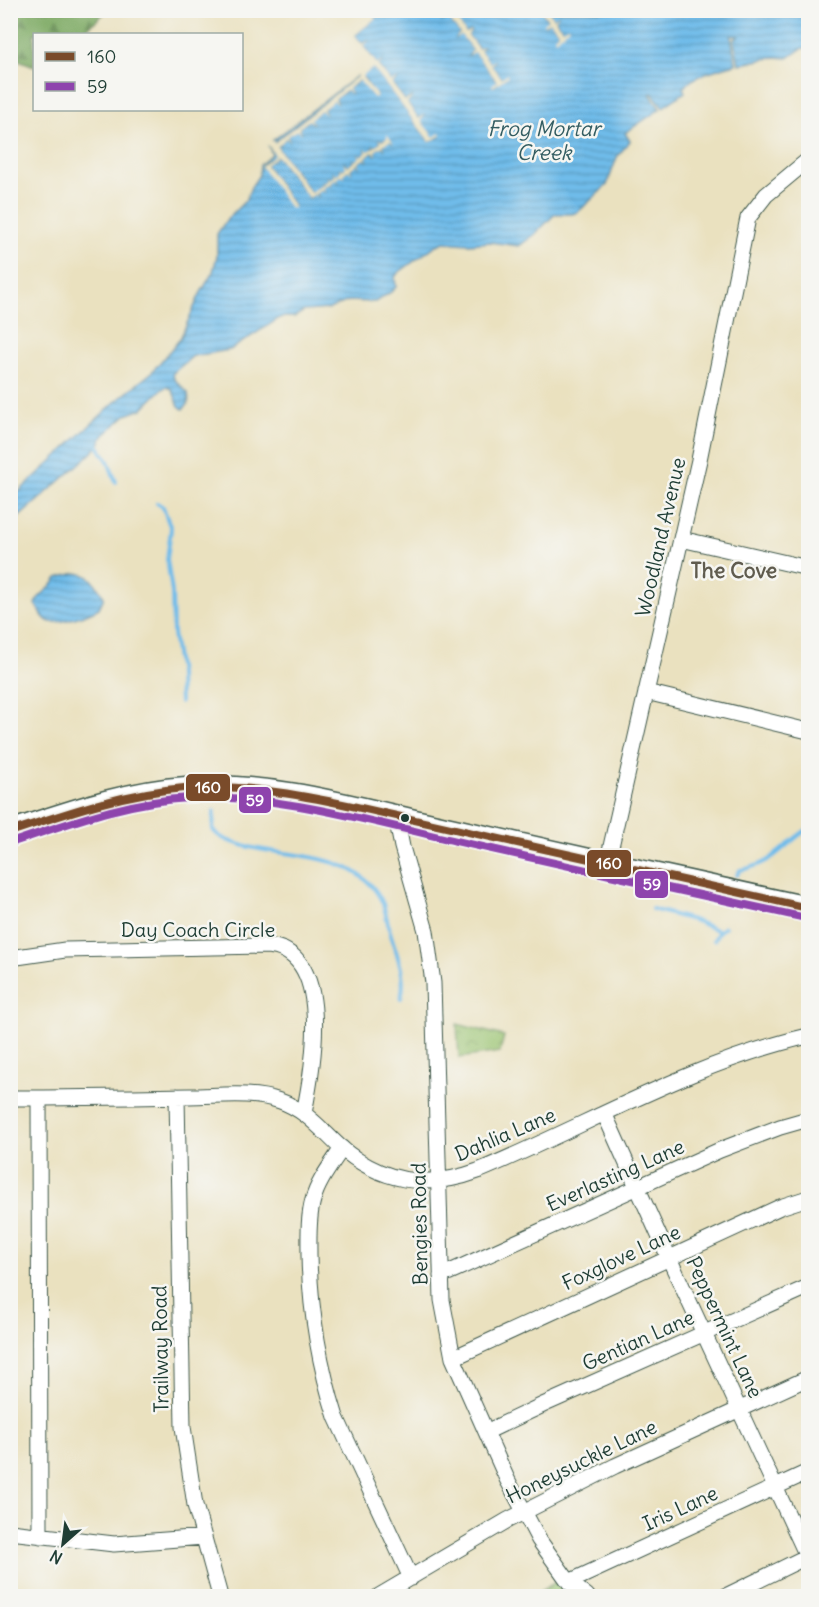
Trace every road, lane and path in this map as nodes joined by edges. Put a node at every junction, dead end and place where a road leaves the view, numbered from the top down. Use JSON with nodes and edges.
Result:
{"nodes":[{"id":1,"x":808,"y":160,"type":"edge"},
{"id":2,"x":681,"y":539,"type":"junction"},
{"id":3,"x":808,"y":568,"type":"edge"},
{"id":4,"x":646,"y":692,"type":"junction"},
{"id":5,"x":808,"y":731,"type":"edge"},
{"id":6,"x":396,"y":817,"type":"junction"},
{"id":7,"x":10,"y":832,"type":"edge"},
{"id":8,"x":606,"y":864,"type":"junction"},
{"id":9,"x":808,"y":908,"type":"edge"},
{"id":10,"x":10,"y":958,"type":"edge"},
{"id":11,"x":808,"y":1036,"type":"edge"},
{"id":12,"x":177,"y":1096,"type":"junction"},
{"id":13,"x":10,"y":1098,"type":"edge"},
{"id":14,"x":39,"y":1098,"type":"junction"},
{"id":15,"x":304,"y":1113,"type":"junction"},
{"id":16,"x":605,"y":1115,"type":"junction"},
{"id":17,"x":808,"y":1119,"type":"edge"},
{"id":18,"x":342,"y":1148,"type":"junction"},
{"id":19,"x":440,"y":1180,"type":"junction"},
{"id":20,"x":637,"y":1188,"type":"junction"},
{"id":21,"x":808,"y":1198,"type":"edge"},
{"id":22,"x":669,"y":1258,"type":"junction"},
{"id":23,"x":441,"y":1276,"type":"junction"},
{"id":24,"x":808,"y":1287,"type":"edge"},
{"id":25,"x":705,"y":1333,"type":"junction"},
{"id":26,"x":453,"y":1358,"type":"junction"},
{"id":27,"x":808,"y":1378,"type":"edge"},
{"id":28,"x":741,"y":1410,"type":"junction"},
{"id":29,"x":486,"y":1432,"type":"junction"},
{"id":30,"x":808,"y":1472,"type":"edge"},
{"id":31,"x":776,"y":1487,"type":"junction"},
{"id":32,"x":524,"y":1512,"type":"junction"},
{"id":33,"x":10,"y":1532,"type":"edge"},
{"id":34,"x":40,"y":1536,"type":"junction"},
{"id":35,"x":204,"y":1537,"type":"junction"},
{"id":36,"x":808,"y":1557,"type":"edge"},
{"id":37,"x":411,"y":1578,"type":"junction"},
{"id":38,"x":569,"y":1582,"type":"junction"},
{"id":39,"x":220,"y":1596,"type":"edge"},
{"id":40,"x":379,"y":1596,"type":"edge"},
{"id":41,"x":587,"y":1596,"type":"edge"},
{"id":42,"x":726,"y":1596,"type":"edge"}],
"edges":[{"from":1,"to":2,"type":"street","name":"Woodland Avenue"},
{"from":2,"to":3,"type":"street"},
{"from":2,"to":4,"type":"street","name":"Woodland Avenue"},
{"from":4,"to":5,"type":"street"},
{"from":4,"to":8,"type":"street","name":"Woodland Avenue"},
{"from":6,"to":7,"type":"main road"},
{"from":6,"to":8,"type":"main road"},
{"from":6,"to":19,"type":"street","name":"Bengies Road"},
{"from":8,"to":9,"type":"main road"},
{"from":10,"to":15,"type":"street","name":"Day Coach Circle"},
{"from":11,"to":16,"type":"street","name":"Dahlia Lane"},
{"from":12,"to":14,"type":"street","name":"Dahlia Lane"},
{"from":12,"to":15,"type":"street","name":"Dahlia Lane"},
{"from":12,"to":35,"type":"street","name":"Trailway Road"},
{"from":13,"to":14,"type":"street","name":"Dahlia Lane"},
{"from":14,"to":34,"type":"street"},
{"from":15,"to":18,"type":"street","name":"Dahlia Lane"},
{"from":16,"to":19,"type":"street","name":"Dahlia Lane"},
{"from":16,"to":20,"type":"street","name":"Peppermint Lane"},
{"from":17,"to":20,"type":"street","name":"Everlasting Lane"},
{"from":18,"to":19,"type":"street","name":"Dahlia Lane"},
{"from":18,"to":37,"type":"street"},
{"from":19,"to":23,"type":"street","name":"Bengies Road"},
{"from":20,"to":22,"type":"street","name":"Peppermint Lane"},
{"from":20,"to":23,"type":"street","name":"Everlasting Lane"},
{"from":21,"to":22,"type":"street","name":"Foxglove Lane"},
{"from":22,"to":25,"type":"street","name":"Peppermint Lane"},
{"from":22,"to":26,"type":"street","name":"Foxglove Lane"},
{"from":23,"to":26,"type":"street","name":"Bengies Road"},
{"from":24,"to":25,"type":"street","name":"Gentian Lane"},
{"from":25,"to":28,"type":"street","name":"Peppermint Lane"},
{"from":25,"to":29,"type":"street","name":"Gentian Lane"},
{"from":26,"to":29,"type":"street","name":"Bengies Road"},
{"from":27,"to":28,"type":"street","name":"Honeysuckle Lane"},
{"from":28,"to":31,"type":"street","name":"Peppermint Lane"},
{"from":28,"to":32,"type":"street","name":"Honeysuckle Lane"},
{"from":29,"to":32,"type":"street","name":"Bengies Road"},
{"from":30,"to":31,"type":"street","name":"Iris Lane"},
{"from":31,"to":36,"type":"street","name":"Peppermint Lane"},
{"from":31,"to":38,"type":"street","name":"Iris Lane"},
{"from":32,"to":37,"type":"street","name":"Honeysuckle Lane"},
{"from":32,"to":38,"type":"street","name":"Bengies Road"},
{"from":33,"to":34,"type":"street"},
{"from":34,"to":35,"type":"street"},
{"from":35,"to":39,"type":"street","name":"Trailway Road"},
{"from":36,"to":42,"type":"street"},
{"from":37,"to":40,"type":"street","name":"Honeysuckle Lane"},
{"from":38,"to":41,"type":"street","name":"Bengies Road"}]}
